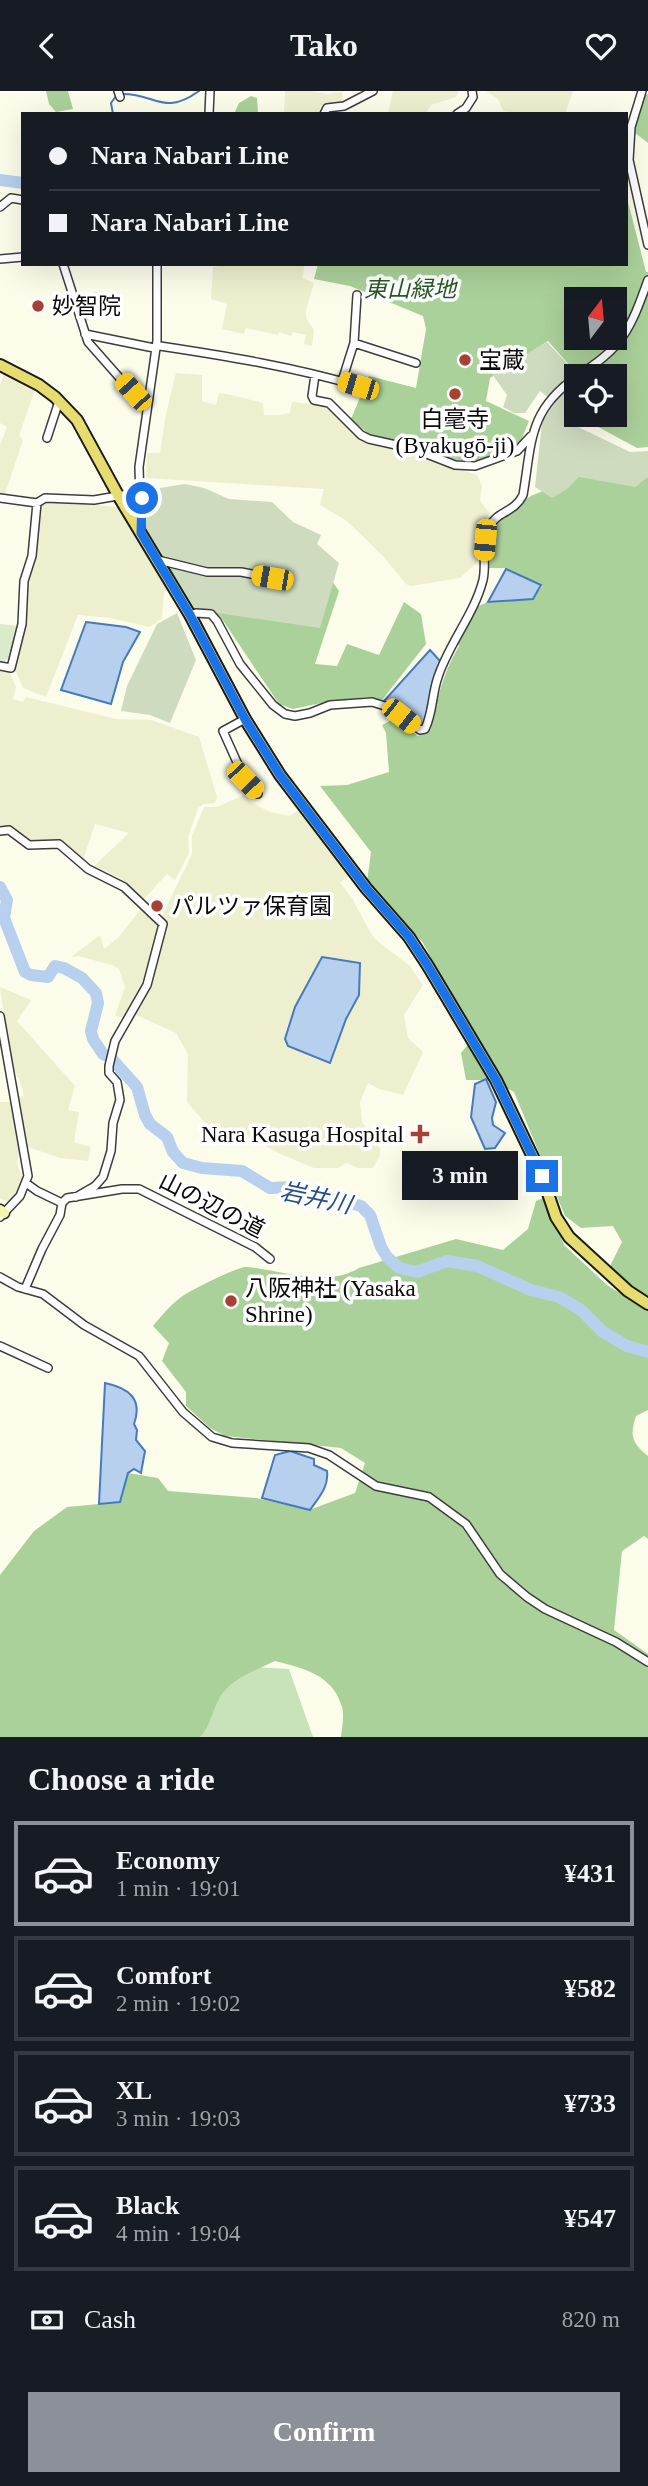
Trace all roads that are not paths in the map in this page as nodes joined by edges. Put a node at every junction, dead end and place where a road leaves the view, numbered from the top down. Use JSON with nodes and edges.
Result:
{"nodes":[{"id":1,"x":210,"y":91,"type":"edge"},
{"id":2,"x":373,"y":91,"type":"edge"},
{"id":3,"x":472,"y":91,"type":"edge"},
{"id":4,"x":642,"y":91,"type":"edge"},
{"id":5,"x":209,"y":112,"type":"edge"},
{"id":6,"x":325,"y":112,"type":"edge"},
{"id":7,"x":460,"y":112,"type":"edge"},
{"id":8,"x":21,"y":200,"type":"edge"},
{"id":9,"x":0,"y":207,"type":"edge"},
{"id":10,"x":648,"y":245,"type":"edge"},
{"id":11,"x":21,"y":257,"type":"edge"},
{"id":12,"x":0,"y":260,"type":"edge"},
{"id":13,"x":64,"y":266,"type":"edge"},
{"id":14,"x":157,"y":266,"type":"edge"},
{"id":15,"x":648,"y":281,"type":"edge"},
{"id":16,"x":357,"y":295,"type":"dead end"},
{"id":17,"x":85,"y":334,"type":"junction"},
{"id":18,"x":355,"y":343,"type":"junction"},
{"id":19,"x":156,"y":347,"type":"junction"},
{"id":20,"x":416,"y":363,"type":"dead end"},
{"id":21,"x":597,"y":364,"type":"edge"},
{"id":22,"x":0,"y":365,"type":"edge"},
{"id":23,"x":315,"y":375,"type":"junction"},
{"id":24,"x":342,"y":381,"type":"junction"},
{"id":25,"x":564,"y":385,"type":"edge"},
{"id":26,"x":358,"y":386,"type":"dead end"},
{"id":27,"x":59,"y":401,"type":"junction"},
{"id":28,"x":148,"y":409,"type":"junction"},
{"id":29,"x":531,"y":436,"type":"junction"},
{"id":30,"x":47,"y":437,"type":"dead end"},
{"id":31,"x":141,"y":492,"type":"junction"},
{"id":32,"x":118,"y":497,"type":"junction"},
{"id":33,"x":0,"y":498,"type":"edge"},
{"id":34,"x":37,"y":503,"type":"junction"},
{"id":35,"x":141,"y":533,"type":"junction"},
{"id":36,"x":158,"y":560,"type":"junction"},
{"id":37,"x":272,"y":578,"type":"dead end"},
{"id":38,"x":190,"y":615,"type":"junction"},
{"id":39,"x":0,"y":666,"type":"edge"},
{"id":40,"x":245,"y":719,"type":"junction"},
{"id":41,"x":258,"y":794,"type":"dead end"},
{"id":42,"x":0,"y":831,"type":"edge"},
{"id":43,"x":0,"y":1016,"type":"edge"},
{"id":44,"x":26,"y":1183,"type":"junction"},
{"id":45,"x":76,"y":1197,"type":"junction"},
{"id":46,"x":62,"y":1203,"type":"junction"},
{"id":47,"x":1,"y":1213,"type":"edge"},
{"id":48,"x":270,"y":1259,"type":"dead end"},
{"id":49,"x":0,"y":1277,"type":"edge"},
{"id":50,"x":25,"y":1289,"type":"junction"},
{"id":51,"x":648,"y":1304,"type":"edge"},
{"id":52,"x":0,"y":1346,"type":"edge"},
{"id":53,"x":48,"y":1368,"type":"dead end"},
{"id":54,"x":648,"y":1662,"type":"edge"}],
"edges":[{"from":1,"to":5,"type":"street"},
{"from":2,"to":6,"type":"street"},
{"from":3,"to":7,"type":"street"},
{"from":4,"to":10,"type":"street"},
{"from":8,"to":9,"type":"street"},
{"from":11,"to":12,"type":"street"},
{"from":13,"to":17,"type":"street"},
{"from":14,"to":19,"type":"street"},
{"from":15,"to":21,"type":"street"},
{"from":16,"to":18,"type":"street"},
{"from":17,"to":19,"type":"street"},
{"from":17,"to":28,"type":"street"},
{"from":18,"to":20,"type":"street"},
{"from":18,"to":24,"type":"street"},
{"from":19,"to":23,"type":"street"},
{"from":19,"to":28,"type":"street"},
{"from":22,"to":27,"type":"main road"},
{"from":23,"to":24,"type":"street"},
{"from":23,"to":29,"type":"street"},
{"from":24,"to":26,"type":"street"},
{"from":25,"to":29,"type":"street"},
{"from":27,"to":30,"type":"street"},
{"from":27,"to":32,"type":"main road"},
{"from":28,"to":31,"type":"street"},
{"from":29,"to":38,"type":"street"},
{"from":31,"to":32,"type":"street"},
{"from":31,"to":35,"type":"street"},
{"from":32,"to":34,"type":"street"},
{"from":32,"to":35,"type":"main road"},
{"from":33,"to":34,"type":"street"},
{"from":34,"to":39,"type":"street"},
{"from":35,"to":36,"type":"main road"},
{"from":36,"to":37,"type":"street"},
{"from":36,"to":38,"type":"main road"},
{"from":38,"to":40,"type":"main road"},
{"from":40,"to":41,"type":"street"},
{"from":40,"to":51,"type":"main road"},
{"from":42,"to":45,"type":"street"},
{"from":43,"to":44,"type":"street"},
{"from":44,"to":46,"type":"street"},
{"from":44,"to":47,"type":"street"},
{"from":45,"to":46,"type":"street"},
{"from":45,"to":48,"type":"street","name":"山の辺の道"},
{"from":46,"to":50,"type":"street"},
{"from":49,"to":50,"type":"street"},
{"from":50,"to":54,"type":"street"},
{"from":52,"to":53,"type":"street"}]}
